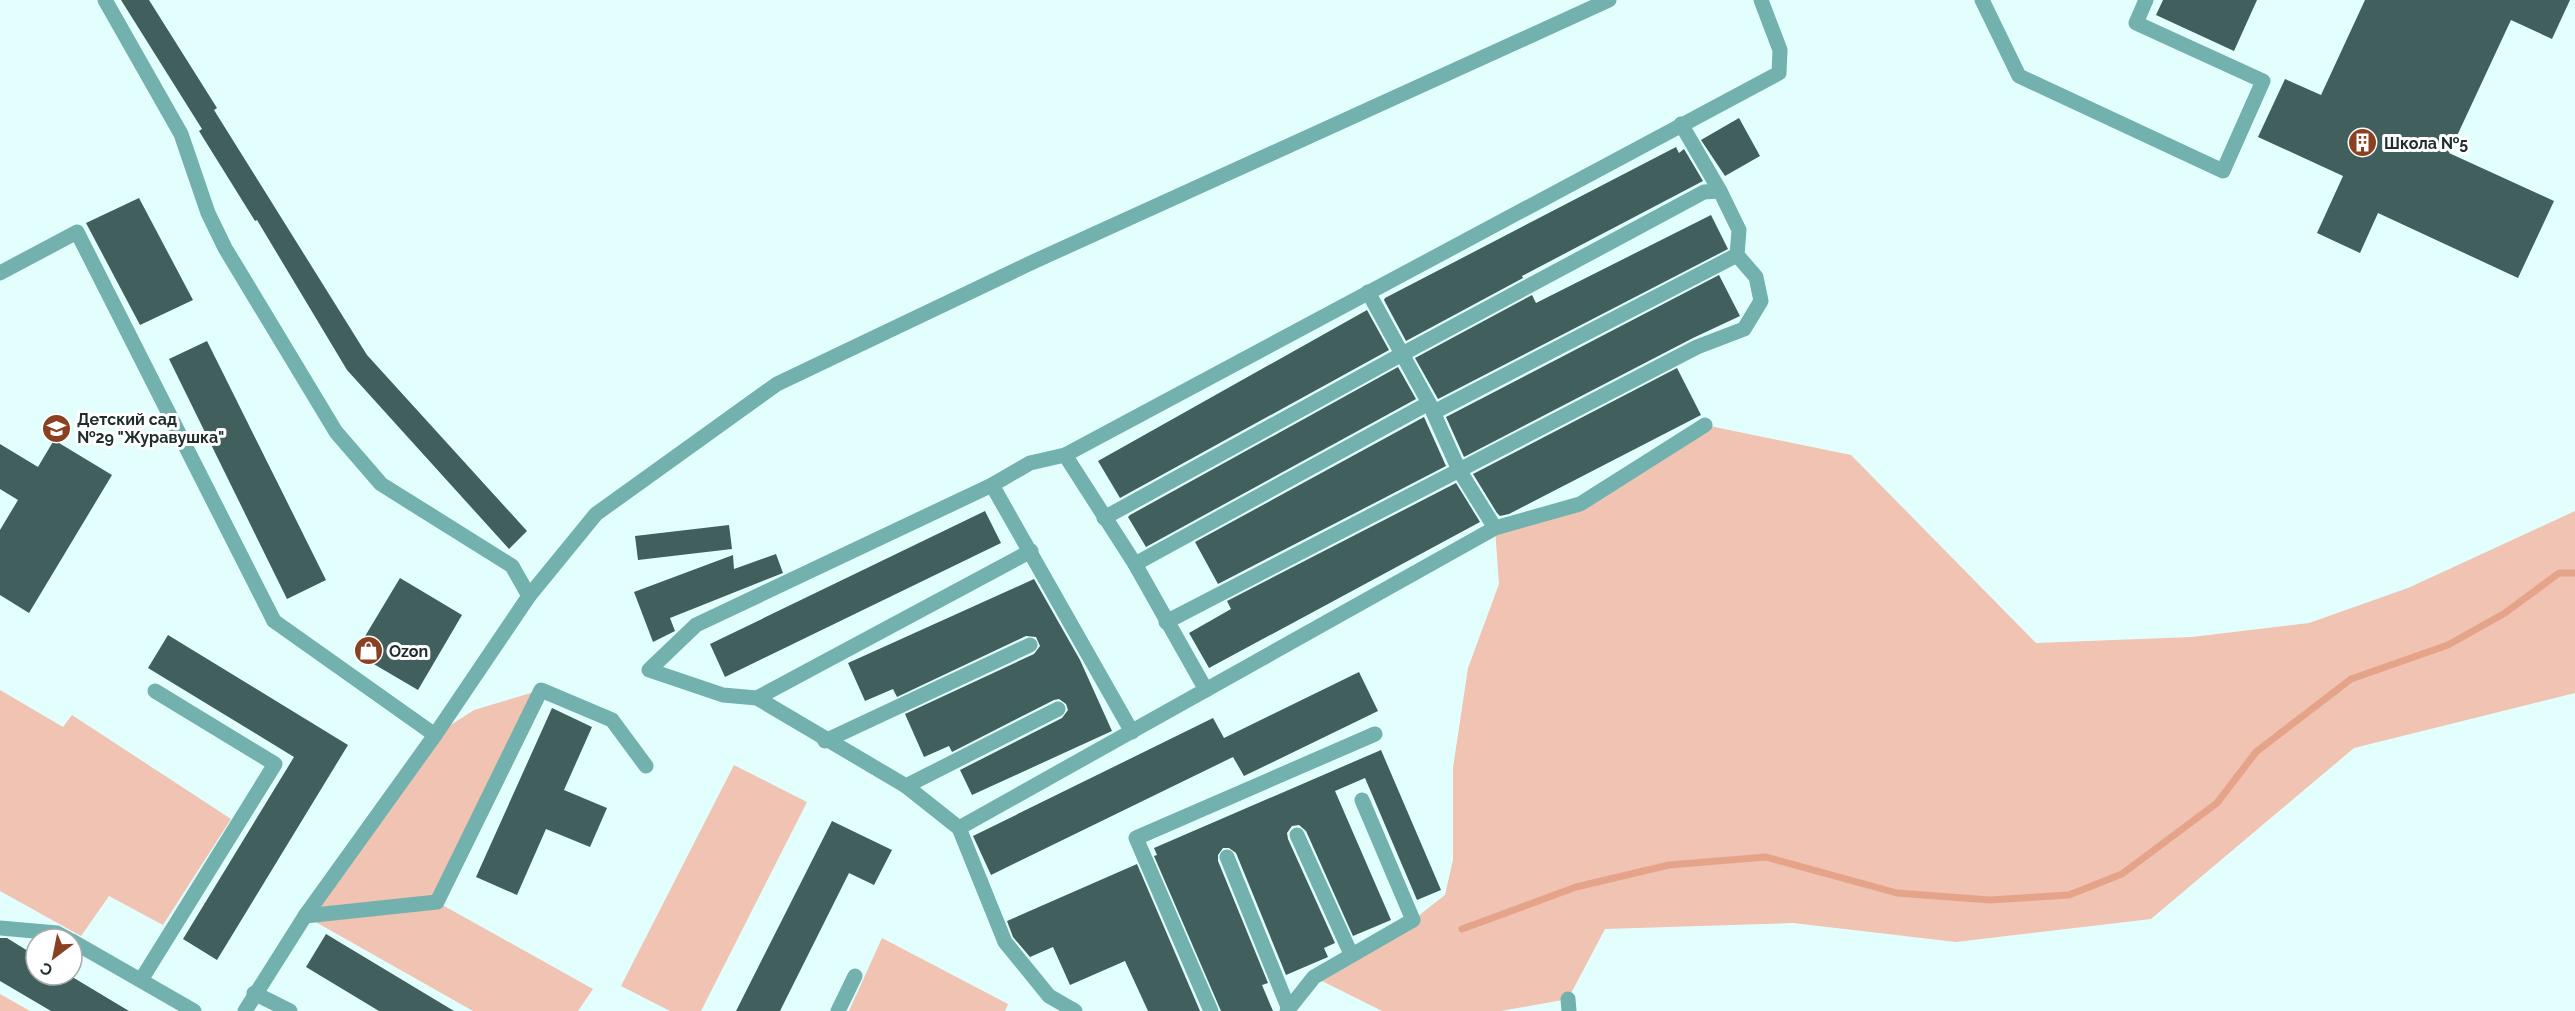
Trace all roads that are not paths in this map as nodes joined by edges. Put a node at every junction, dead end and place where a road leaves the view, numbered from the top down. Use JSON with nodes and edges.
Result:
{"nodes":[{"id":1,"x":105,"y":0,"type":"edge"},
{"id":2,"x":1609,"y":0,"type":"edge"},
{"id":3,"x":1761,"y":0,"type":"edge"},
{"id":4,"x":1982,"y":0,"type":"edge"},
{"id":5,"x":2146,"y":0,"type":"edge"},
{"id":6,"x":1681,"y":124,"type":"junction"},
{"id":7,"x":1720,"y":192,"type":"junction"},
{"id":8,"x":1737,"y":255,"type":"junction"},
{"id":9,"x":0,"y":273,"type":"edge"},
{"id":10,"x":1368,"y":292,"type":"junction"},
{"id":11,"x":1404,"y":353,"type":"junction"},
{"id":12,"x":1431,"y":407,"type":"junction"},
{"id":13,"x":1705,"y":425,"type":"dead end"},
{"id":14,"x":1065,"y":455,"type":"junction"},
{"id":15,"x":1459,"y":470,"type":"junction"},
{"id":16,"x":992,"y":485,"type":"junction"},
{"id":17,"x":1104,"y":518,"type":"junction"},
{"id":18,"x":1495,"y":528,"type":"junction"},
{"id":19,"x":1031,"y":551,"type":"junction"},
{"id":20,"x":1135,"y":564,"type":"junction"},
{"id":21,"x":529,"y":596,"type":"junction"},
{"id":22,"x":1166,"y":622,"type":"junction"},
{"id":23,"x":1030,"y":645,"type":"dead end"},
{"id":24,"x":1206,"y":690,"type":"junction"},
{"id":25,"x":154,"y":691,"type":"dead end"},
{"id":26,"x":757,"y":699,"type":"junction"},
{"id":27,"x":1058,"y":709,"type":"dead end"},
{"id":28,"x":1132,"y":732,"type":"junction"},
{"id":29,"x":1375,"y":734,"type":"dead end"},
{"id":30,"x":435,"y":735,"type":"junction"},
{"id":31,"x":825,"y":741,"type":"junction"},
{"id":32,"x":646,"y":766,"type":"dead end"},
{"id":33,"x":906,"y":786,"type":"junction"},
{"id":34,"x":1362,"y":800,"type":"dead end"},
{"id":35,"x":959,"y":828,"type":"junction"},
{"id":36,"x":1297,"y":835,"type":"dead end"},
{"id":37,"x":1227,"y":857,"type":"dead end"},
{"id":38,"x":305,"y":916,"type":"junction"},
{"id":39,"x":0,"y":928,"type":"edge"},
{"id":40,"x":24,"y":930,"type":"edge"},
{"id":41,"x":84,"y":948,"type":"edge"},
{"id":42,"x":1351,"y":954,"type":"junction"},
{"id":43,"x":855,"y":976,"type":"dead end"},
{"id":44,"x":141,"y":980,"type":"junction"},
{"id":45,"x":255,"y":993,"type":"junction"},
{"id":46,"x":1288,"y":1009,"type":"edge"},
{"id":47,"x":194,"y":1011,"type":"edge"},
{"id":48,"x":245,"y":1011,"type":"edge"},
{"id":49,"x":290,"y":1011,"type":"edge"},
{"id":50,"x":838,"y":1011,"type":"edge"},
{"id":51,"x":1075,"y":1011,"type":"edge"},
{"id":52,"x":1211,"y":1011,"type":"edge"}],
"edges":[{"from":1,"to":21,"type":"street"},
{"from":2,"to":21,"type":"street"},
{"from":3,"to":6,"type":"street"},
{"from":4,"to":5,"type":"street"},
{"from":6,"to":7,"type":"street"},
{"from":6,"to":10,"type":"street"},
{"from":7,"to":8,"type":"street"},
{"from":7,"to":11,"type":"street"},
{"from":8,"to":12,"type":"street"},
{"from":8,"to":15,"type":"street"},
{"from":9,"to":30,"type":"street"},
{"from":10,"to":11,"type":"street"},
{"from":10,"to":14,"type":"street"},
{"from":11,"to":12,"type":"street"},
{"from":11,"to":17,"type":"street"},
{"from":12,"to":15,"type":"street"},
{"from":12,"to":20,"type":"street"},
{"from":13,"to":18,"type":"street"},
{"from":14,"to":16,"type":"street"},
{"from":14,"to":17,"type":"street"},
{"from":15,"to":18,"type":"street"},
{"from":15,"to":22,"type":"street"},
{"from":16,"to":19,"type":"street"},
{"from":16,"to":26,"type":"street"},
{"from":17,"to":20,"type":"street"},
{"from":18,"to":24,"type":"street"},
{"from":19,"to":26,"type":"street"},
{"from":19,"to":28,"type":"street"},
{"from":20,"to":22,"type":"street"},
{"from":21,"to":30,"type":"street"},
{"from":22,"to":24,"type":"street"},
{"from":23,"to":31,"type":"street"},
{"from":24,"to":28,"type":"street"},
{"from":25,"to":44,"type":"street"},
{"from":26,"to":31,"type":"street"},
{"from":27,"to":33,"type":"street"},
{"from":28,"to":35,"type":"street"},
{"from":29,"to":52,"type":"street"},
{"from":30,"to":38,"type":"street"},
{"from":31,"to":33,"type":"street"},
{"from":32,"to":38,"type":"street"},
{"from":33,"to":35,"type":"street"},
{"from":34,"to":42,"type":"street"},
{"from":35,"to":51,"type":"street"},
{"from":36,"to":42,"type":"street"},
{"from":37,"to":46,"type":"street"},
{"from":38,"to":45,"type":"street"},
{"from":39,"to":40,"type":"street"},
{"from":41,"to":44,"type":"street"},
{"from":42,"to":46,"type":"street"},
{"from":43,"to":50,"type":"street"},
{"from":44,"to":47,"type":"street"},
{"from":45,"to":48,"type":"street"},
{"from":45,"to":49,"type":"street"}]}
